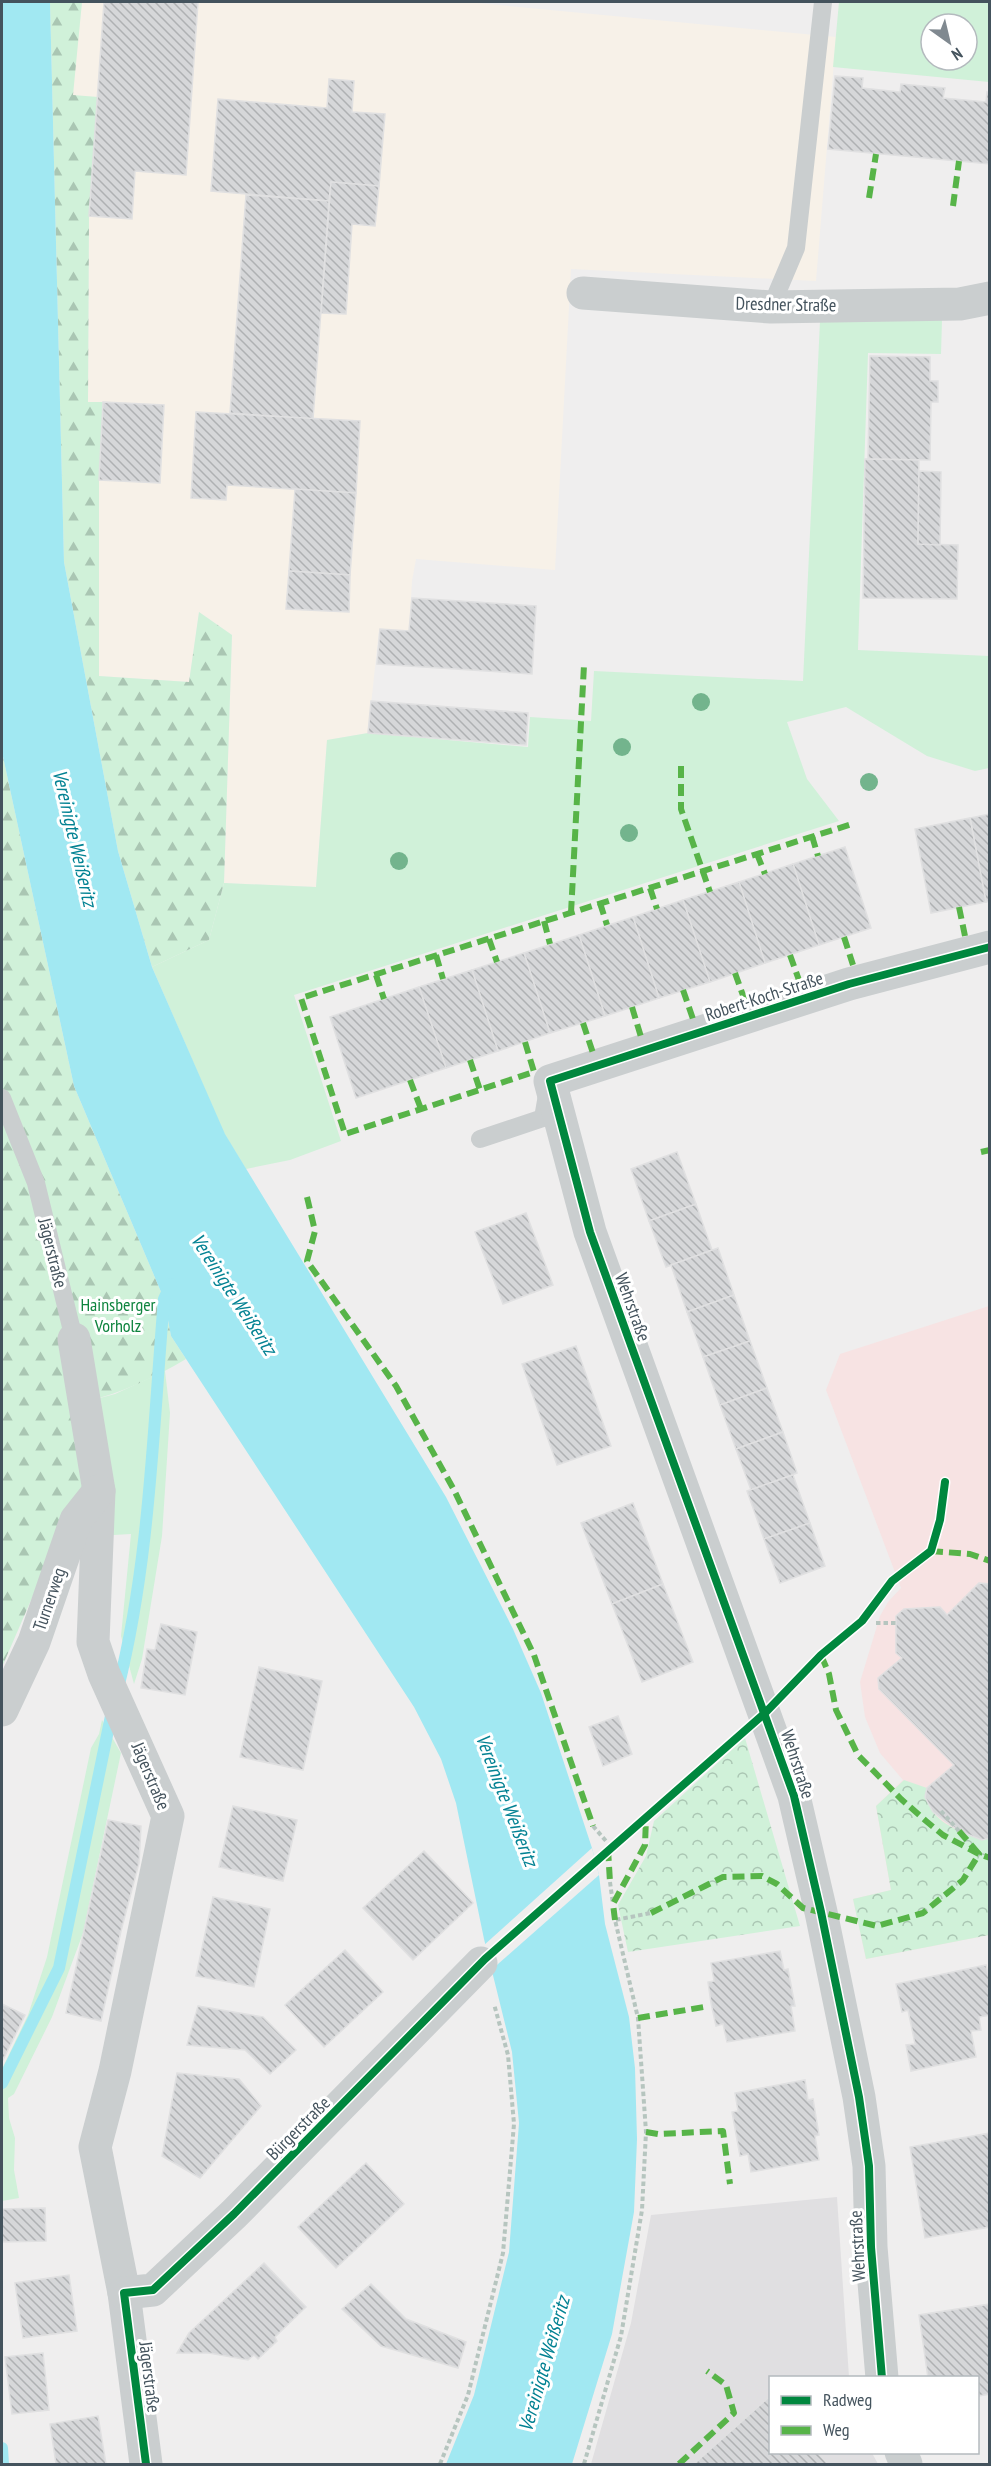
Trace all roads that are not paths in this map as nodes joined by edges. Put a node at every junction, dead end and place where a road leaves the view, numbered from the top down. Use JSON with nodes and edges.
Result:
{"nodes":[{"id":1,"x":823,"y":2,"type":"edge"},
{"id":2,"x":583,"y":293,"type":"dead end"},
{"id":3,"x":990,"y":298,"type":"edge"},
{"id":4,"x":771,"y":307,"type":"junction"},
{"id":5,"x":990,"y":947,"type":"edge"},
{"id":6,"x":550,"y":1081,"type":"junction"},
{"id":7,"x":2,"y":1098,"type":"edge"},
{"id":8,"x":480,"y":1139,"type":"dead end"},
{"id":9,"x":74,"y":1339,"type":"joint"},
{"id":10,"x":99,"y":1491,"type":"junction"},
{"id":11,"x":2,"y":1710,"type":"edge"},
{"id":12,"x":481,"y":1963,"type":"road end"},
{"id":13,"x":124,"y":2293,"type":"junction"},
{"id":14,"x":882,"y":2376,"type":"edge"},
{"id":15,"x":146,"y":2464,"type":"edge"}],
"edges":[{"from":1,"to":4,"type":"lane"},
{"from":2,"to":4,"type":"street","name":"Dresdner Straße"},
{"from":3,"to":4,"type":"street","name":"Dresdner Straße"},
{"from":5,"to":6,"type":"street","name":"Robert-Koch-Straße"},
{"from":6,"to":8,"type":"lane"},
{"from":6,"to":14,"type":"street","name":"Wehrstraße"},
{"from":7,"to":9,"type":"lane","name":"Jägerstraße"},
{"from":9,"to":10,"type":"street","name":"Jägerstraße"},
{"from":10,"to":11,"type":"street","name":"Turnerweg"},
{"from":10,"to":13,"type":"street","name":"Jägerstraße"},
{"from":12,"to":13,"type":"street","name":"Bürgerstraße"},
{"from":13,"to":15,"type":"street","name":"Jägerstraße"}]}
